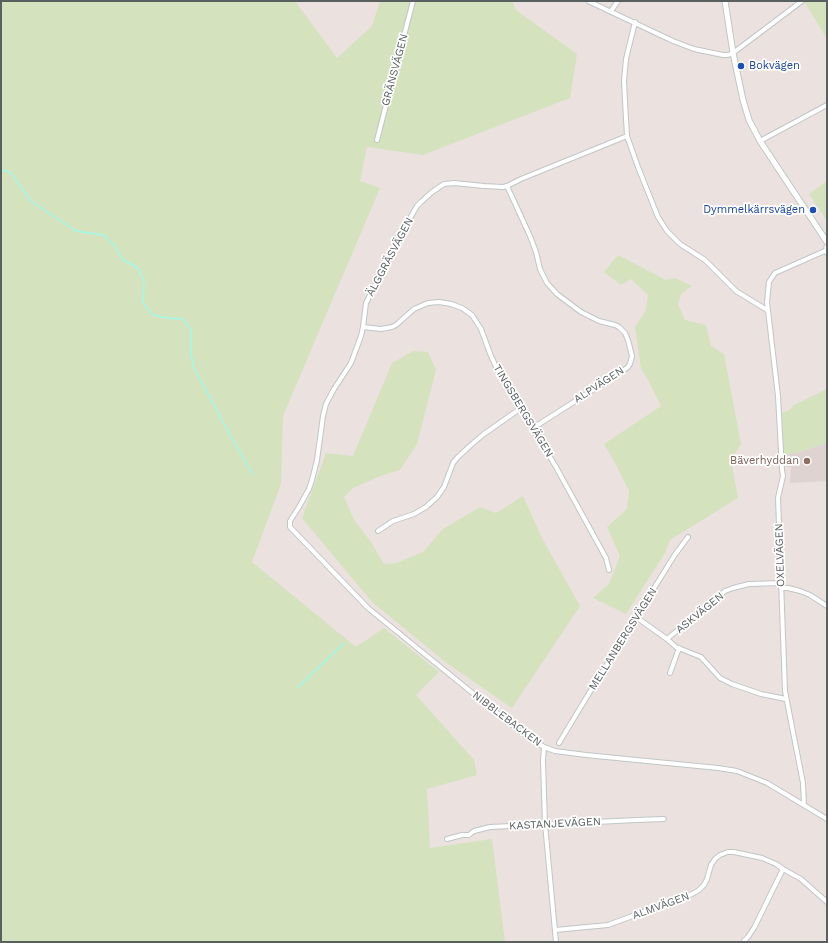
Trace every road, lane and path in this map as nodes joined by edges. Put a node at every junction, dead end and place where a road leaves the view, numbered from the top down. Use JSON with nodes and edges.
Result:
{"nodes":[{"id":1,"x":413,"y":1,"type":"edge"},
{"id":2,"x":588,"y":1,"type":"edge"},
{"id":3,"x":618,"y":1,"type":"edge"},
{"id":4,"x":725,"y":1,"type":"edge"},
{"id":5,"x":802,"y":1,"type":"edge"},
{"id":6,"x":611,"y":11,"type":"junction"},
{"id":7,"x":635,"y":22,"type":"junction"},
{"id":8,"x":733,"y":53,"type":"junction"},
{"id":9,"x":827,"y":105,"type":"edge"},
{"id":10,"x":627,"y":136,"type":"junction"},
{"id":11,"x":377,"y":140,"type":"dead end"},
{"id":12,"x":760,"y":141,"type":"junction"},
{"id":13,"x":507,"y":186,"type":"junction"},
{"id":14,"x":827,"y":242,"type":"edge"},
{"id":15,"x":827,"y":249,"type":"edge"},
{"id":16,"x":767,"y":308,"type":"junction"},
{"id":17,"x":363,"y":327,"type":"junction"},
{"id":18,"x":520,"y":408,"type":"junction"},
{"id":19,"x":533,"y":428,"type":"junction"},
{"id":20,"x":290,"y":521,"type":"joint"},
{"id":21,"x":378,"y":531,"type":"dead end"},
{"id":22,"x":688,"y":537,"type":"dead end"},
{"id":23,"x":609,"y":570,"type":"dead end"},
{"id":24,"x":781,"y":585,"type":"junction"},
{"id":25,"x":827,"y":606,"type":"edge"},
{"id":26,"x":636,"y":617,"type":"junction"},
{"id":27,"x":667,"y":639,"type":"junction"},
{"id":28,"x":679,"y":648,"type":"junction"},
{"id":29,"x":670,"y":673,"type":"dead end"},
{"id":30,"x":786,"y":699,"type":"junction"},
{"id":31,"x":559,"y":743,"type":"dead end"},
{"id":32,"x":544,"y":747,"type":"junction"},
{"id":33,"x":804,"y":805,"type":"junction"},
{"id":34,"x":664,"y":819,"type":"dead end"},
{"id":35,"x":827,"y":819,"type":"edge"},
{"id":36,"x":545,"y":824,"type":"junction"},
{"id":37,"x":448,"y":839,"type":"dead end"},
{"id":38,"x":783,"y":869,"type":"junction"},
{"id":39,"x":827,"y":902,"type":"edge"},
{"id":40,"x":555,"y":930,"type":"junction"},
{"id":41,"x":556,"y":942,"type":"edge"},
{"id":42,"x":743,"y":942,"type":"edge"}],
"edges":[{"from":1,"to":11,"type":"street","name":"GRÄNSVÄGEN"},
{"from":2,"to":6,"type":"street"},
{"from":3,"to":6,"type":"street"},
{"from":4,"to":8,"type":"street"},
{"from":5,"to":8,"type":"street"},
{"from":6,"to":7,"type":"street"},
{"from":7,"to":8,"type":"street"},
{"from":7,"to":10,"type":"street"},
{"from":8,"to":12,"type":"street"},
{"from":9,"to":12,"type":"street"},
{"from":10,"to":13,"type":"street","name":"ÄLGGRÄSVÄGEN"},
{"from":10,"to":16,"type":"street"},
{"from":12,"to":14,"type":"street"},
{"from":13,"to":17,"type":"street","name":"ÄLGGRÄSVÄGEN"},
{"from":13,"to":19,"type":"street","name":"ALPVÄGEN"},
{"from":15,"to":16,"type":"street"},
{"from":16,"to":24,"type":"street","name":"OXELVÄGEN"},
{"from":17,"to":18,"type":"street","name":"TINGSBERGSVÄGEN"},
{"from":17,"to":20,"type":"street","name":"ÄLGGRÄSVÄGEN"},
{"from":18,"to":19,"type":"street","name":"TINGSBERGSVÄGEN"},
{"from":18,"to":21,"type":"street"},
{"from":19,"to":23,"type":"street","name":"TINGSBERGSVÄGEN"},
{"from":20,"to":32,"type":"street","name":"NIBBLEBACKEN"},
{"from":22,"to":26,"type":"street","name":"MELLANBERGSVÄGEN"},
{"from":24,"to":25,"type":"street","name":"ASKVÄGEN"},
{"from":24,"to":27,"type":"street","name":"ASKVÄGEN"},
{"from":24,"to":30,"type":"street","name":"OXELVÄGEN"},
{"from":26,"to":27,"type":"street"},
{"from":26,"to":31,"type":"street","name":"MELLANBERGSVÄGEN"},
{"from":27,"to":28,"type":"street"},
{"from":28,"to":29,"type":"street"},
{"from":28,"to":30,"type":"street"},
{"from":30,"to":33,"type":"street","name":"OXELVÄGEN"},
{"from":32,"to":33,"type":"street","name":"NIBBLEBACKEN"},
{"from":32,"to":36,"type":"street"},
{"from":33,"to":35,"type":"street","name":"NIBBLEBACKEN"},
{"from":34,"to":36,"type":"street","name":"KASTANJEVÄGEN"},
{"from":36,"to":37,"type":"street","name":"KASTANJEVÄGEN"},
{"from":36,"to":40,"type":"street"},
{"from":38,"to":39,"type":"street","name":"ALMVÄGEN"},
{"from":38,"to":40,"type":"street","name":"ALMVÄGEN"},
{"from":38,"to":42,"type":"street"},
{"from":40,"to":41,"type":"street"}]}
